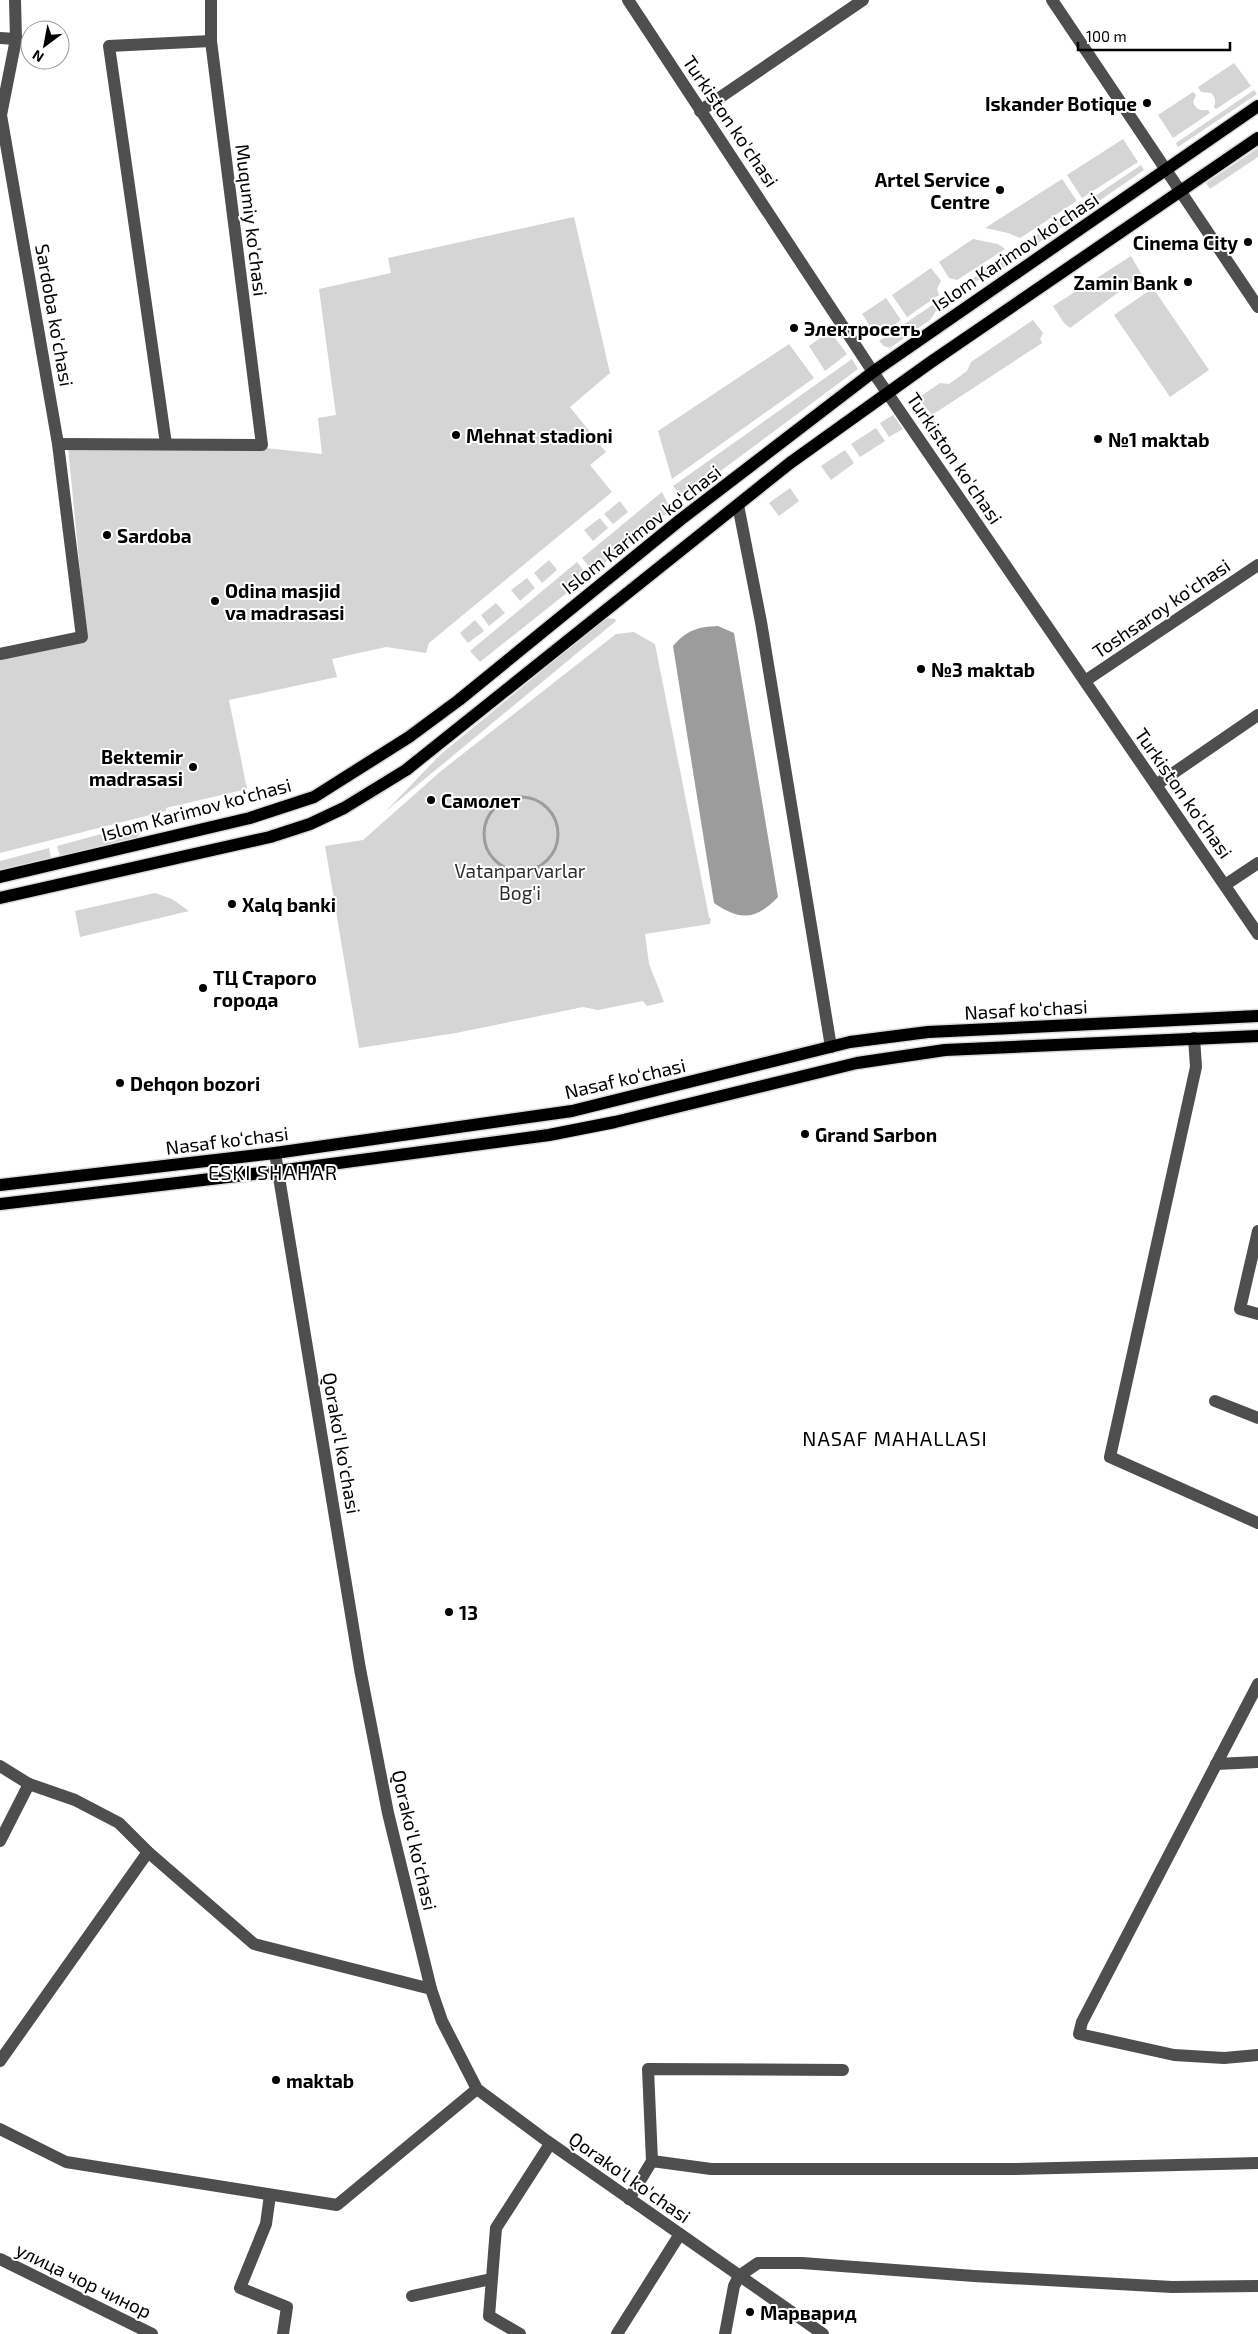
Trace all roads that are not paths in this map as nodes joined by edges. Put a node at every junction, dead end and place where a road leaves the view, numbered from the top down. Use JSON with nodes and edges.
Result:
{"nodes":[{"id":1,"x":15,"y":0,"type":"edge"},
{"id":2,"x":211,"y":0,"type":"edge"},
{"id":3,"x":628,"y":0,"type":"edge"},
{"id":4,"x":863,"y":0,"type":"edge"},
{"id":5,"x":1052,"y":0,"type":"edge"},
{"id":6,"x":0,"y":38,"type":"edge"},
{"id":7,"x":16,"y":39,"type":"junction"},
{"id":8,"x":211,"y":41,"type":"junction"},
{"id":9,"x":1258,"y":106,"type":"edge"},
{"id":10,"x":700,"y":111,"type":"junction"},
{"id":11,"x":1258,"y":138,"type":"edge"},
{"id":12,"x":1167,"y":170,"type":"junction"},
{"id":13,"x":1180,"y":190,"type":"junction"},
{"id":14,"x":1258,"y":307,"type":"edge"},
{"id":15,"x":873,"y":372,"type":"junction"},
{"id":16,"x":888,"y":392,"type":"junction"},
{"id":17,"x":58,"y":444,"type":"junction"},
{"id":18,"x":166,"y":444,"type":"junction"},
{"id":19,"x":738,"y":505,"type":"junction"},
{"id":20,"x":1258,"y":565,"type":"edge"},
{"id":21,"x":0,"y":654,"type":"edge"},
{"id":22,"x":498,"y":667,"type":"junction"},
{"id":23,"x":1085,"y":682,"type":"junction"},
{"id":24,"x":512,"y":686,"type":"junction"},
{"id":25,"x":1258,"y":716,"type":"edge"},
{"id":26,"x":1156,"y":785,"type":"junction"},
{"id":27,"x":1258,"y":863,"type":"edge"},
{"id":28,"x":0,"y":877,"type":"edge"},
{"id":29,"x":1225,"y":885,"type":"junction"},
{"id":30,"x":0,"y":898,"type":"edge"},
{"id":31,"x":1258,"y":934,"type":"edge"},
{"id":32,"x":1258,"y":1016,"type":"edge"},
{"id":33,"x":1258,"y":1036,"type":"edge"},
{"id":34,"x":1194,"y":1038,"type":"junction"},
{"id":35,"x":831,"y":1047,"type":"junction"},
{"id":36,"x":275,"y":1153,"type":"junction"},
{"id":37,"x":278,"y":1171,"type":"junction"},
{"id":38,"x":40,"y":1181,"type":"junction"},
{"id":39,"x":0,"y":1185,"type":"edge"},
{"id":40,"x":42,"y":1199,"type":"junction"},
{"id":41,"x":0,"y":1204,"type":"edge"},
{"id":42,"x":1258,"y":1231,"type":"edge"},
{"id":43,"x":1258,"y":1314,"type":"edge"},
{"id":44,"x":1215,"y":1401,"type":"dead end"},
{"id":45,"x":1258,"y":1418,"type":"edge"},
{"id":46,"x":1258,"y":1523,"type":"edge"},
{"id":47,"x":1258,"y":1684,"type":"edge"},
{"id":48,"x":1258,"y":1762,"type":"edge"},
{"id":49,"x":1216,"y":1764,"type":"junction"},
{"id":50,"x":0,"y":1766,"type":"edge"},
{"id":51,"x":29,"y":1784,"type":"junction"},
{"id":52,"x":0,"y":1841,"type":"edge"},
{"id":53,"x":148,"y":1852,"type":"junction"},
{"id":54,"x":431,"y":1989,"type":"junction"},
{"id":55,"x":1258,"y":2055,"type":"edge"},
{"id":56,"x":0,"y":2061,"type":"edge"},
{"id":57,"x":843,"y":2070,"type":"dead end"},
{"id":58,"x":477,"y":2089,"type":"junction"},
{"id":59,"x":0,"y":2129,"type":"edge"},
{"id":60,"x":550,"y":2144,"type":"junction"},
{"id":61,"x":652,"y":2161,"type":"junction"},
{"id":62,"x":1258,"y":2163,"type":"edge"},
{"id":63,"x":270,"y":2195,"type":"junction"},
{"id":64,"x":629,"y":2199,"type":"junction"},
{"id":65,"x":680,"y":2234,"type":"junction"},
{"id":66,"x":0,"y":2259,"type":"edge"},
{"id":67,"x":739,"y":2276,"type":"junction"},
{"id":68,"x":491,"y":2278,"type":"junction"},
{"id":69,"x":1258,"y":2286,"type":"edge"},
{"id":70,"x":412,"y":2296,"type":"dead end"},
{"id":71,"x":152,"y":2334,"type":"edge"},
{"id":72,"x":283,"y":2334,"type":"edge"},
{"id":73,"x":520,"y":2334,"type":"edge"},
{"id":74,"x":617,"y":2334,"type":"edge"},
{"id":75,"x":725,"y":2334,"type":"edge"},
{"id":76,"x":823,"y":2334,"type":"edge"}],
"edges":[{"from":1,"to":7,"type":"street","name":"Sardoba ko'chasi"},
{"from":2,"to":8,"type":"street","name":"Muqumiy ko'chasi"},
{"from":3,"to":10,"type":"street","name":"Turkiston ko'chasi"},
{"from":4,"to":10,"type":"street"},
{"from":5,"to":12,"type":"street"},
{"from":6,"to":7,"type":"street"},
{"from":7,"to":17,"type":"street","name":"Sardoba ko'chasi"},
{"from":8,"to":18,"type":"street","name":"Muqumiy ko'chasi"},
{"from":8,"to":18,"type":"street"},
{"from":9,"to":12,"type":"main road","name":"Islom Karimov ko‘chasi"},
{"from":10,"to":15,"type":"street","name":"Turkiston ko'chasi"},
{"from":11,"to":13,"type":"main road"},
{"from":12,"to":13,"type":"street"},
{"from":12,"to":15,"type":"main road","name":"Islom Karimov ko‘chasi"},
{"from":13,"to":14,"type":"street"},
{"from":13,"to":16,"type":"main road"},
{"from":15,"to":16,"type":"street","name":"Turkiston ko'chasi"},
{"from":15,"to":22,"type":"main road","name":"Islom Karimov ko‘chasi"},
{"from":16,"to":19,"type":"main road"},
{"from":16,"to":23,"type":"street","name":"Turkiston ko'chasi"},
{"from":17,"to":18,"type":"street"},
{"from":17,"to":21,"type":"street","name":"Sardoba ko'chasi"},
{"from":19,"to":24,"type":"main road"},
{"from":19,"to":35,"type":"street"},
{"from":20,"to":23,"type":"street","name":"Toshsaroy ko'chasi"},
{"from":22,"to":24,"type":"main road"},
{"from":22,"to":28,"type":"main road","name":"Islom Karimov ko‘chasi"},
{"from":23,"to":26,"type":"street","name":"Turkiston ko'chasi"},
{"from":24,"to":30,"type":"main road"},
{"from":25,"to":26,"type":"street"},
{"from":26,"to":29,"type":"street","name":"Turkiston ko'chasi"},
{"from":27,"to":29,"type":"street"},
{"from":29,"to":31,"type":"street","name":"Turkiston ko'chasi"},
{"from":32,"to":35,"type":"main road","name":"Nasaf ko‘chasi"},
{"from":33,"to":34,"type":"main road","name":"Nasaf ko‘chasi"},
{"from":34,"to":37,"type":"main road","name":"Nasaf ko‘chasi"},
{"from":34,"to":46,"type":"street"},
{"from":35,"to":36,"type":"main road","name":"Nasaf ko‘chasi"},
{"from":36,"to":37,"type":"street","name":"Qorako'l ko'chasi"},
{"from":36,"to":38,"type":"main road","name":"Nasaf ko‘chasi"},
{"from":37,"to":40,"type":"main road","name":"Nasaf ko‘chasi"},
{"from":37,"to":54,"type":"street","name":"Qorako'l ko'chasi"},
{"from":38,"to":39,"type":"main road","name":"Nasaf ko‘chasi"},
{"from":38,"to":40,"type":"main road"},
{"from":40,"to":41,"type":"main road","name":"Nasaf ko‘chasi"},
{"from":42,"to":43,"type":"street"},
{"from":44,"to":45,"type":"street"},
{"from":47,"to":49,"type":"street"},
{"from":48,"to":49,"type":"street"},
{"from":49,"to":55,"type":"street"},
{"from":50,"to":51,"type":"street"},
{"from":51,"to":52,"type":"street"},
{"from":51,"to":53,"type":"street"},
{"from":53,"to":54,"type":"street"},
{"from":53,"to":56,"type":"street"},
{"from":54,"to":58,"type":"street","name":"Qorako'l ko'chasi"},
{"from":57,"to":61,"type":"street"},
{"from":58,"to":60,"type":"street","name":"Qorako'l ko'chasi"},
{"from":58,"to":63,"type":"street"},
{"from":59,"to":63,"type":"street"},
{"from":60,"to":64,"type":"street","name":"Qorako'l ko'chasi"},
{"from":60,"to":68,"type":"street"},
{"from":61,"to":62,"type":"street"},
{"from":61,"to":64,"type":"street"},
{"from":63,"to":72,"type":"street"},
{"from":64,"to":65,"type":"street","name":"Qorako'l ko'chasi"},
{"from":65,"to":67,"type":"street","name":"Qorako'l ko'chasi"},
{"from":65,"to":74,"type":"street"},
{"from":66,"to":71,"type":"street","name":"улица чор чинор"},
{"from":67,"to":69,"type":"street"},
{"from":67,"to":75,"type":"street"},
{"from":67,"to":76,"type":"street","name":"Qorako'l ko'chasi"},
{"from":68,"to":70,"type":"street"},
{"from":68,"to":73,"type":"street"}]}
